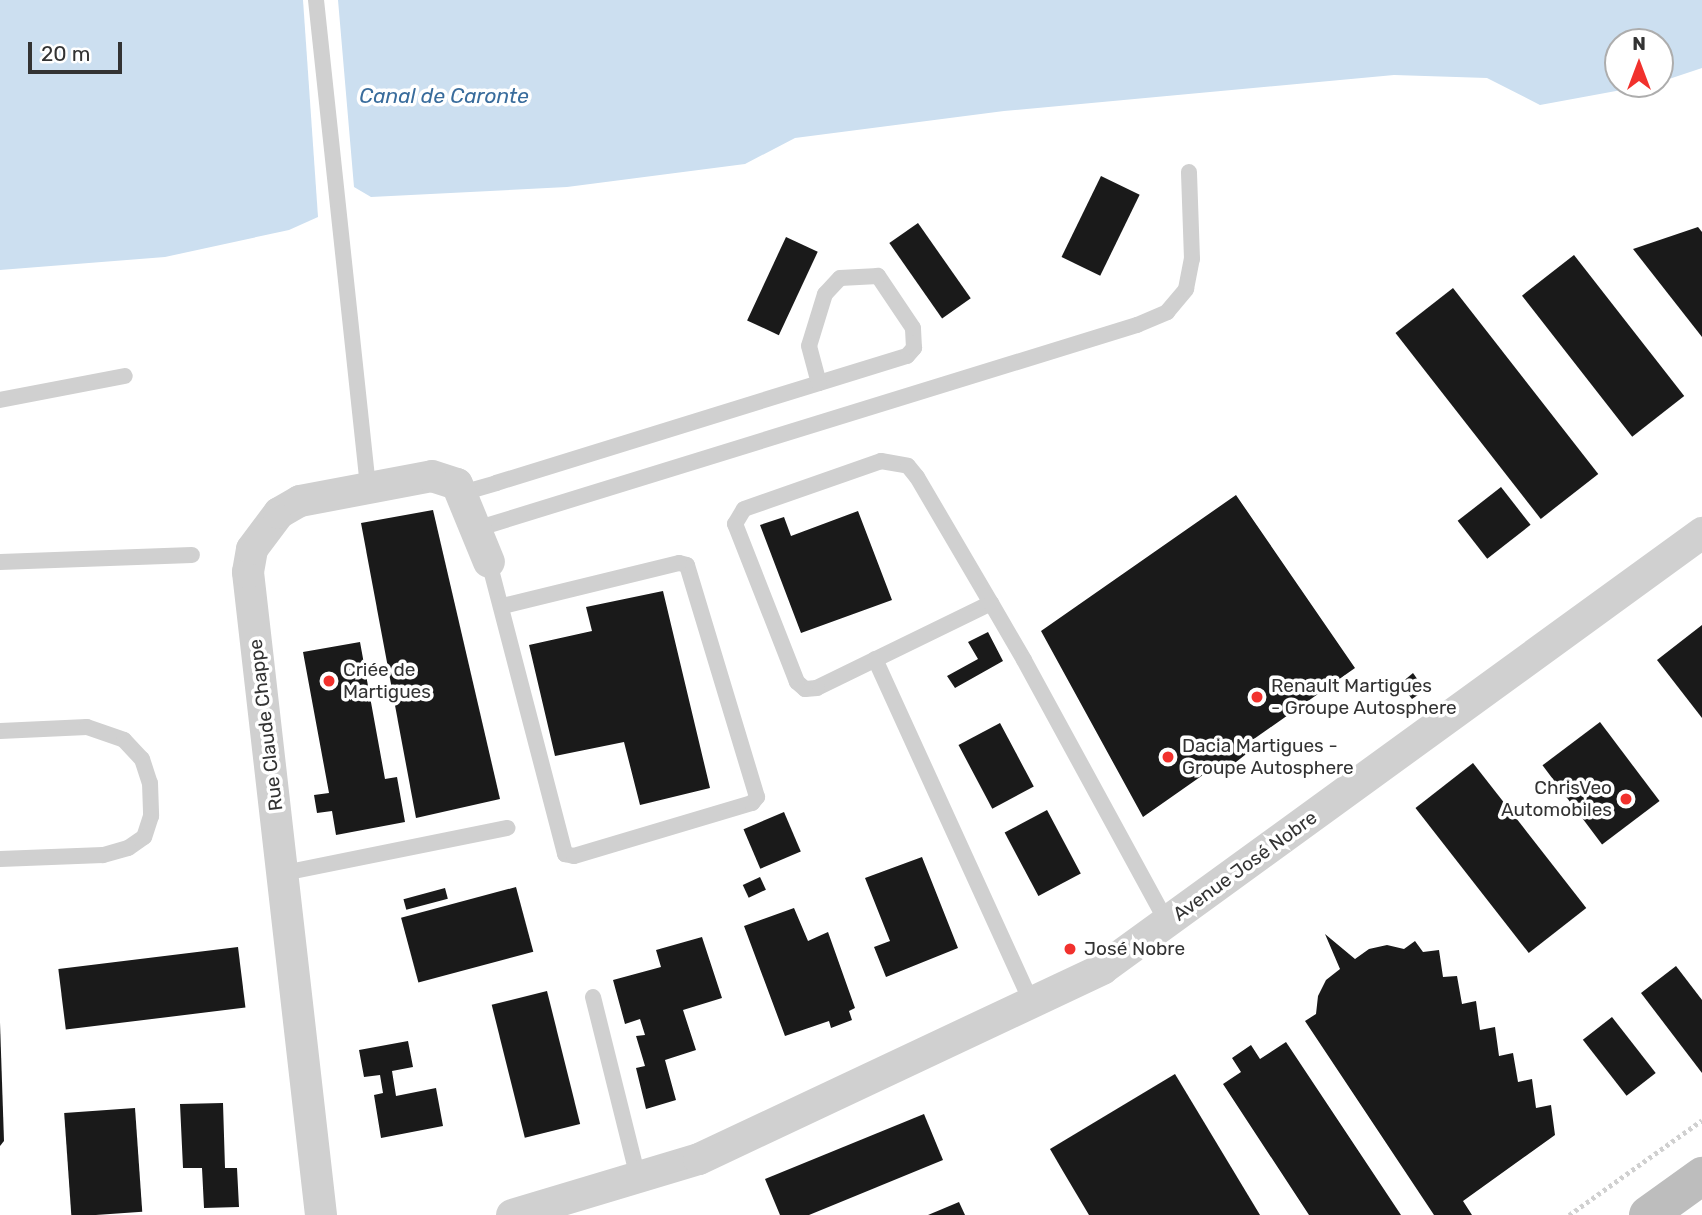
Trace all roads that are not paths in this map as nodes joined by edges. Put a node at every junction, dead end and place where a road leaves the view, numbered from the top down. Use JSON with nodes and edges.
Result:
{"nodes":[{"id":1,"x":316,"y":0,"type":"edge"},
{"id":2,"x":1189,"y":172,"type":"dead end"},
{"id":3,"x":125,"y":376,"type":"dead end"},
{"id":4,"x":819,"y":383,"type":"junction"},
{"id":5,"x":0,"y":400,"type":"edge"},
{"id":6,"x":368,"y":486,"type":"junction"},
{"id":7,"x":462,"y":493,"type":"junction"},
{"id":8,"x":476,"y":529,"type":"junction"},
{"id":9,"x":1702,"y":533,"type":"edge"},
{"id":10,"x":192,"y":555,"type":"dead end"},
{"id":11,"x":0,"y":562,"type":"edge"},
{"id":12,"x":489,"y":562,"type":"joint"},
{"id":13,"x":991,"y":603,"type":"junction"},
{"id":14,"x":502,"y":606,"type":"junction"},
{"id":15,"x":875,"y":659,"type":"junction"},
{"id":16,"x":0,"y":731,"type":"edge"},
{"id":17,"x":508,"y":828,"type":"dead end"},
{"id":18,"x":0,"y":859,"type":"edge"},
{"id":19,"x":284,"y":873,"type":"junction"},
{"id":20,"x":1167,"y":922,"type":"junction"},
{"id":21,"x":593,"y":997,"type":"dead end"},
{"id":22,"x":1032,"y":1003,"type":"junction"},
{"id":23,"x":1702,"y":1176,"type":"edge"},
{"id":24,"x":638,"y":1177,"type":"junction"},
{"id":25,"x":321,"y":1215,"type":"edge"},
{"id":26,"x":512,"y":1215,"type":"edge"},
{"id":27,"x":1648,"y":1215,"type":"edge"}],
"edges":[{"from":1,"to":6,"type":"lane"},
{"from":2,"to":8,"type":"lane"},
{"from":3,"to":5,"type":"lane"},
{"from":4,"to":4,"type":"lane"},
{"from":4,"to":7,"type":"lane"},
{"from":6,"to":7,"type":"street","name":"Rue Claude Chappe"},
{"from":6,"to":19,"type":"street","name":"Rue Claude Chappe"},
{"from":7,"to":8,"type":"street"},
{"from":8,"to":12,"type":"street"},
{"from":9,"to":20,"type":"street","name":"Avenue José Nobre"},
{"from":10,"to":11,"type":"lane"},
{"from":12,"to":14,"type":"lane"},
{"from":13,"to":15,"type":"lane"},
{"from":13,"to":15,"type":"lane"},
{"from":13,"to":20,"type":"lane"},
{"from":14,"to":14,"type":"lane"},
{"from":15,"to":22,"type":"lane"},
{"from":16,"to":18,"type":"lane"},
{"from":17,"to":19,"type":"lane"},
{"from":19,"to":25,"type":"street","name":"Rue Claude Chappe"},
{"from":20,"to":22,"type":"street","name":"Avenue José Nobre"},
{"from":21,"to":24,"type":"lane"},
{"from":22,"to":24,"type":"street","name":"Avenue José Nobre"},
{"from":23,"to":27,"type":"main road"},
{"from":24,"to":26,"type":"street","name":"Avenue José Nobre"}]}
